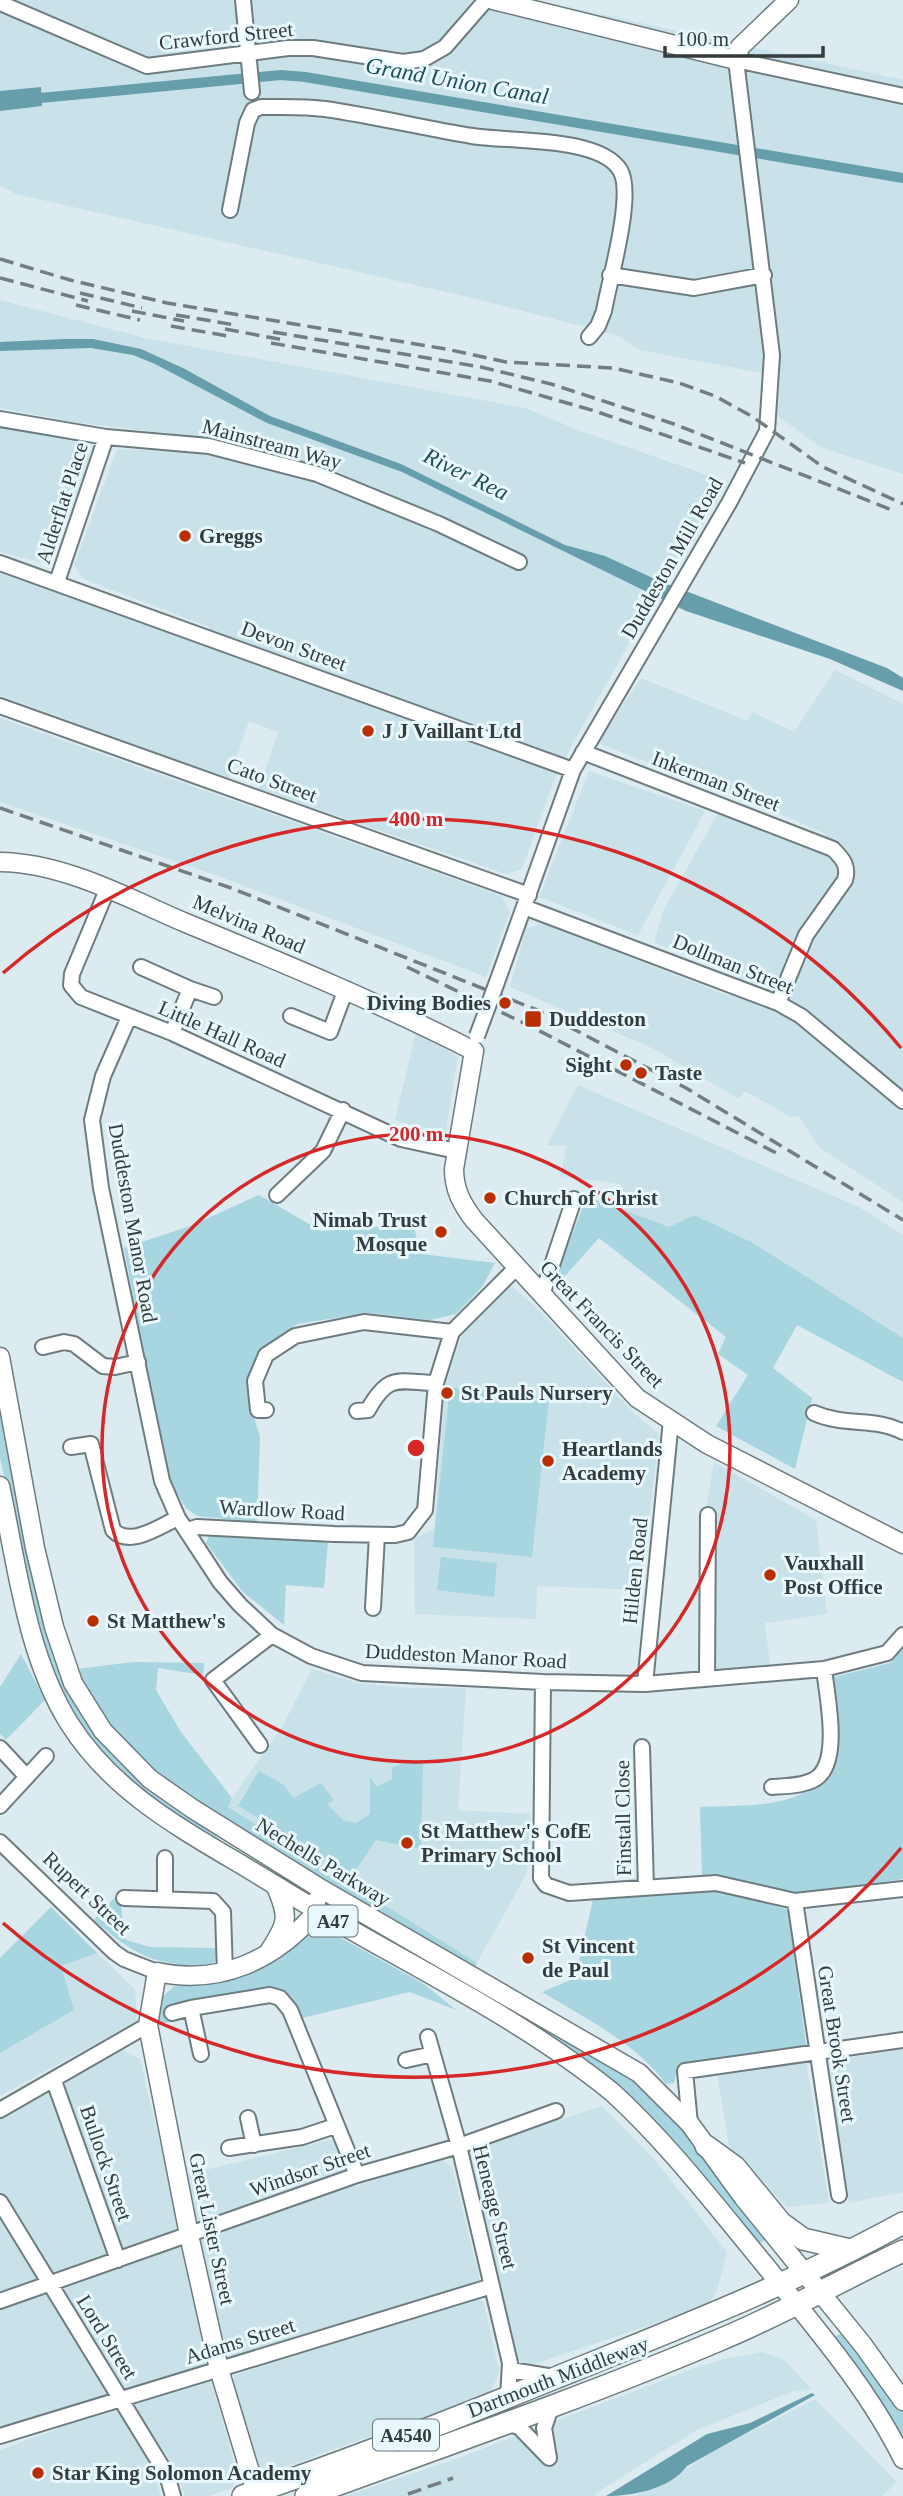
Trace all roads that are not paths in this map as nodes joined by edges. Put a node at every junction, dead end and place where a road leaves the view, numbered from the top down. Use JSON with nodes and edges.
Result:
{"nodes":[{"id":1,"x":243,"y":0,"type":"edge"},
{"id":2,"x":486,"y":0,"type":"edge"},
{"id":3,"x":493,"y":0,"type":"edge"},
{"id":4,"x":789,"y":0,"type":"edge"},
{"id":5,"x":0,"y":3,"type":"edge"},
{"id":6,"x":248,"y":58,"type":"junction"},
{"id":7,"x":736,"y":60,"type":"junction"},
{"id":8,"x":252,"y":92,"type":"dead end"},
{"id":9,"x":903,"y":96,"type":"edge"},
{"id":10,"x":230,"y":210,"type":"dead end"},
{"id":11,"x":610,"y":275,"type":"junction"},
{"id":12,"x":764,"y":275,"type":"junction"},
{"id":13,"x":589,"y":337,"type":"dead end"},
{"id":14,"x":0,"y":419,"type":"edge"},
{"id":15,"x":106,"y":438,"type":"junction"},
{"id":16,"x":519,"y":562,"type":"dead end"},
{"id":17,"x":0,"y":563,"type":"edge"},
{"id":18,"x":57,"y":582,"type":"junction"},
{"id":19,"x":0,"y":706,"type":"edge"},
{"id":20,"x":583,"y":752,"type":"junction"},
{"id":21,"x":573,"y":770,"type":"junction"},
{"id":22,"x":0,"y":862,"type":"edge"},
{"id":23,"x":107,"y":890,"type":"junction"},
{"id":24,"x":526,"y":901,"type":"junction"},
{"id":25,"x":141,"y":967,"type":"dead end"},
{"id":26,"x":190,"y":989,"type":"junction"},
{"id":27,"x":346,"y":989,"type":"junction"},
{"id":28,"x":214,"y":997,"type":"dead end"},
{"id":29,"x":778,"y":1003,"type":"junction"},
{"id":30,"x":291,"y":1016,"type":"dead end"},
{"id":31,"x":129,"y":1017,"type":"junction"},
{"id":32,"x":172,"y":1033,"type":"junction"},
{"id":33,"x":476,"y":1043,"type":"junction"},
{"id":34,"x":903,"y":1101,"type":"edge"},
{"id":35,"x":343,"y":1110,"type":"junction"},
{"id":36,"x":456,"y":1151,"type":"junction"},
{"id":37,"x":277,"y":1195,"type":"dead end"},
{"id":38,"x":574,"y":1199,"type":"dead end"},
{"id":39,"x":516,"y":1268,"type":"junction"},
{"id":40,"x":542,"y":1295,"type":"junction"},
{"id":41,"x":452,"y":1332,"type":"junction"},
{"id":42,"x":43,"y":1347,"type":"dead end"},
{"id":43,"x":0,"y":1357,"type":"edge"},
{"id":44,"x":138,"y":1362,"type":"junction"},
{"id":45,"x":436,"y":1383,"type":"junction"},
{"id":46,"x":259,"y":1410,"type":"dead end"},
{"id":47,"x":367,"y":1411,"type":"dead end"},
{"id":48,"x":814,"y":1413,"type":"dead end"},
{"id":49,"x":671,"y":1420,"type":"junction"},
{"id":50,"x":903,"y":1432,"type":"edge"},
{"id":51,"x":71,"y":1447,"type":"dead end"},
{"id":52,"x":0,"y":1486,"type":"edge"},
{"id":53,"x":708,"y":1515,"type":"dead end"},
{"id":54,"x":182,"y":1524,"type":"junction"},
{"id":55,"x":377,"y":1535,"type":"junction"},
{"id":56,"x":903,"y":1545,"type":"edge"},
{"id":57,"x":370,"y":1600,"type":"dead end"},
{"id":58,"x":272,"y":1635,"type":"junction"},
{"id":59,"x":903,"y":1635,"type":"edge"},
{"id":60,"x":824,"y":1669,"type":"junction"},
{"id":61,"x":707,"y":1679,"type":"junction"},
{"id":62,"x":543,"y":1682,"type":"junction"},
{"id":63,"x":645,"y":1684,"type":"junction"},
{"id":64,"x":260,"y":1745,"type":"dead end"},
{"id":65,"x":642,"y":1747,"type":"dead end"},
{"id":66,"x":0,"y":1748,"type":"edge"},
{"id":67,"x":46,"y":1756,"type":"dead end"},
{"id":68,"x":27,"y":1777,"type":"junction"},
{"id":69,"x":772,"y":1787,"type":"dead end"},
{"id":70,"x":0,"y":1807,"type":"edge"},
{"id":71,"x":0,"y":1842,"type":"edge"},
{"id":72,"x":164,"y":1858,"type":"dead end"},
{"id":73,"x":275,"y":1885,"type":"junction"},
{"id":74,"x":646,"y":1888,"type":"junction"},
{"id":75,"x":903,"y":1889,"type":"edge"},
{"id":76,"x":124,"y":1898,"type":"dead end"},
{"id":77,"x":164,"y":1899,"type":"junction"},
{"id":78,"x":313,"y":1900,"type":"junction"},
{"id":79,"x":795,"y":1900,"type":"junction"},
{"id":80,"x":268,"y":1953,"type":"junction"},
{"id":81,"x":157,"y":1972,"type":"junction"},
{"id":82,"x":225,"y":1973,"type":"junction"},
{"id":83,"x":191,"y":2008,"type":"junction"},
{"id":84,"x":173,"y":2013,"type":"dead end"},
{"id":85,"x":148,"y":2025,"type":"junction"},
{"id":86,"x":428,"y":2037,"type":"dead end"},
{"id":87,"x":903,"y":2040,"type":"edge"},
{"id":88,"x":817,"y":2050,"type":"junction"},
{"id":89,"x":201,"y":2054,"type":"dead end"},
{"id":90,"x":433,"y":2054,"type":"junction"},
{"id":91,"x":406,"y":2060,"type":"dead end"},
{"id":92,"x":54,"y":2081,"type":"junction"},
{"id":93,"x":0,"y":2110,"type":"edge"},
{"id":94,"x":556,"y":2111,"type":"dead end"},
{"id":95,"x":248,"y":2118,"type":"dead end"},
{"id":96,"x":690,"y":2124,"type":"junction"},
{"id":97,"x":335,"y":2126,"type":"junction"},
{"id":98,"x":254,"y":2145,"type":"junction"},
{"id":99,"x":459,"y":2146,"type":"junction"},
{"id":100,"x":706,"y":2146,"type":"junction"},
{"id":101,"x":229,"y":2148,"type":"dead end"},
{"id":102,"x":356,"y":2175,"type":"junction"},
{"id":103,"x":839,"y":2195,"type":"dead end"},
{"id":104,"x":0,"y":2202,"type":"edge"},
{"id":105,"x":903,"y":2222,"type":"edge"},
{"id":106,"x":189,"y":2235,"type":"junction"},
{"id":107,"x":850,"y":2250,"type":"junction"},
{"id":108,"x":903,"y":2250,"type":"edge"},
{"id":109,"x":118,"y":2260,"type":"junction"},
{"id":110,"x":49,"y":2284,"type":"junction"},
{"id":111,"x":492,"y":2286,"type":"junction"},
{"id":112,"x":800,"y":2288,"type":"junction"},
{"id":113,"x":0,"y":2301,"type":"edge"},
{"id":114,"x":219,"y":2369,"type":"junction"},
{"id":115,"x":511,"y":2370,"type":"junction"},
{"id":116,"x":557,"y":2377,"type":"junction"},
{"id":117,"x":120,"y":2398,"type":"junction"},
{"id":118,"x":508,"y":2398,"type":"junction"},
{"id":119,"x":903,"y":2401,"type":"edge"},
{"id":120,"x":552,"y":2404,"type":"junction"},
{"id":121,"x":504,"y":2423,"type":"junction"},
{"id":122,"x":0,"y":2436,"type":"edge"},
{"id":123,"x":903,"y":2459,"type":"edge"},
{"id":124,"x":252,"y":2495,"type":"edge"},
{"id":125,"x":173,"y":2496,"type":"edge"},
{"id":126,"x":306,"y":2496,"type":"edge"}],
"edges":[{"from":1,"to":6,"type":"street"},
{"from":2,"to":6,"type":"street","name":"Crawford Street"},
{"from":3,"to":7,"type":"main road"},
{"from":4,"to":7,"type":"main road"},
{"from":5,"to":6,"type":"street","name":"Crawford Street"},
{"from":6,"to":8,"type":"street"},
{"from":7,"to":9,"type":"street"},
{"from":7,"to":12,"type":"street","name":"Duddeston Mill Road"},
{"from":10,"to":11,"type":"street"},
{"from":11,"to":12,"type":"street"},
{"from":11,"to":13,"type":"street"},
{"from":12,"to":20,"type":"street","name":"Duddeston Mill Road"},
{"from":14,"to":15,"type":"street","name":"Mainstream Way"},
{"from":15,"to":16,"type":"street","name":"Mainstream Way"},
{"from":15,"to":18,"type":"street","name":"Alderflat Place"},
{"from":17,"to":18,"type":"street","name":"Devon Street"},
{"from":18,"to":21,"type":"street","name":"Devon Street"},
{"from":19,"to":24,"type":"street","name":"Cato Street"},
{"from":20,"to":21,"type":"street","name":"Duddeston Mill Road"},
{"from":20,"to":29,"type":"street","name":"Inkerman Street"},
{"from":21,"to":24,"type":"street","name":"Duddeston Mill Road"},
{"from":22,"to":23,"type":"main road","name":"Melvina Road"},
{"from":23,"to":27,"type":"main road","name":"Melvina Road"},
{"from":23,"to":31,"type":"street","name":"Little Hall Road"},
{"from":24,"to":29,"type":"street","name":"Dollman Street"},
{"from":24,"to":33,"type":"street","name":"Duddeston Mill Road","bridge":true},
{"from":25,"to":26,"type":"street"},
{"from":26,"to":28,"type":"street"},
{"from":26,"to":32,"type":"street"},
{"from":27,"to":30,"type":"street"},
{"from":27,"to":33,"type":"main road","name":"Melvina Road"},
{"from":29,"to":34,"type":"street","name":"Dollman Street"},
{"from":31,"to":32,"type":"street","name":"Little Hall Road"},
{"from":31,"to":44,"type":"street","name":"Duddeston Manor Road"},
{"from":32,"to":35,"type":"street","name":"Little Hall Road"},
{"from":33,"to":36,"type":"main road","name":"Great Francis Street"},
{"from":35,"to":36,"type":"street","name":"Little Hall Road"},
{"from":35,"to":37,"type":"street"},
{"from":36,"to":39,"type":"main road","name":"Great Francis Street"},
{"from":38,"to":40,"type":"street"},
{"from":39,"to":40,"type":"main road","name":"Great Francis Street"},
{"from":39,"to":41,"type":"street","name":"Wardlow Road"},
{"from":40,"to":49,"type":"main road","name":"Great Francis Street"},
{"from":41,"to":45,"type":"street","name":"Wardlow Road"},
{"from":41,"to":46,"type":"street"},
{"from":42,"to":44,"type":"street"},
{"from":43,"to":78,"type":"main road"},
{"from":44,"to":54,"type":"street","name":"Duddeston Manor Road"},
{"from":45,"to":47,"type":"street"},
{"from":45,"to":55,"type":"street","name":"Wardlow Road"},
{"from":48,"to":50,"type":"street"},
{"from":49,"to":56,"type":"main road","name":"Great Francis Street"},
{"from":49,"to":63,"type":"street","name":"Hilden Road"},
{"from":51,"to":54,"type":"street","name":"Wardlow Road"},
{"from":52,"to":73,"type":"main road","name":"Nechells Parkway","number":"A47"},
{"from":53,"to":61,"type":"street"},
{"from":54,"to":55,"type":"street","name":"Wardlow Road"},
{"from":54,"to":58,"type":"street","name":"Duddeston Manor Road"},
{"from":55,"to":57,"type":"street"},
{"from":58,"to":62,"type":"street","name":"Duddeston Manor Road"},
{"from":58,"to":64,"type":"street"},
{"from":59,"to":60,"type":"street","name":"Duddeston Manor Road"},
{"from":60,"to":61,"type":"street","name":"Duddeston Manor Road"},
{"from":60,"to":69,"type":"street"},
{"from":61,"to":63,"type":"street","name":"Duddeston Manor Road"},
{"from":62,"to":63,"type":"street","name":"Duddeston Manor Road"},
{"from":62,"to":74,"type":"street"},
{"from":65,"to":74,"type":"street","name":"Finstall Close"},
{"from":66,"to":68,"type":"street"},
{"from":67,"to":68,"type":"street"},
{"from":68,"to":70,"type":"street"},
{"from":71,"to":81,"type":"street","name":"Rupert Street"},
{"from":72,"to":77,"type":"street"},
{"from":73,"to":78,"type":"main road","name":"Nechells Parkway","number":"A47"},
{"from":73,"to":80,"type":"main road"},
{"from":74,"to":79,"type":"street"},
{"from":75,"to":79,"type":"street"},
{"from":76,"to":77,"type":"street"},
{"from":77,"to":82,"type":"street"},
{"from":78,"to":80,"type":"main road","name":"Rupert Street"},
{"from":78,"to":96,"type":"main road","name":"Nechells Parkway","number":"A47"},
{"from":78,"to":112,"type":"main road","name":"Nechells Parkway","number":"A47"},
{"from":79,"to":88,"type":"street","name":"Great Brook Street"},
{"from":80,"to":82,"type":"main road","name":"Rupert Street"},
{"from":81,"to":82,"type":"main road","name":"Rupert Street"},
{"from":81,"to":85,"type":"main road","name":"Great Lister Street"},
{"from":83,"to":84,"type":"street"},
{"from":83,"to":89,"type":"street"},
{"from":83,"to":97,"type":"street"},
{"from":85,"to":92,"type":"street"},
{"from":85,"to":106,"type":"main road","name":"Great Lister Street"},
{"from":86,"to":90,"type":"street","name":"Heneage Street"},
{"from":87,"to":88,"type":"street"},
{"from":88,"to":96,"type":"street"},
{"from":88,"to":103,"type":"street","name":"Great Brook Street"},
{"from":90,"to":91,"type":"street"},
{"from":90,"to":99,"type":"street","name":"Heneage Street"},
{"from":92,"to":93,"type":"street"},
{"from":92,"to":109,"type":"street","name":"Bullock Street"},
{"from":94,"to":99,"type":"street","name":"Windsor Street"},
{"from":95,"to":98,"type":"street"},
{"from":96,"to":100,"type":"main road","name":"Nechells Parkway","number":"A47"},
{"from":97,"to":98,"type":"street"},
{"from":97,"to":102,"type":"street"},
{"from":98,"to":101,"type":"street"},
{"from":99,"to":102,"type":"street","name":"Windsor Street"},
{"from":99,"to":111,"type":"street","name":"Heneage Street"},
{"from":100,"to":107,"type":"highway"},
{"from":100,"to":112,"type":"main road","name":"Nechells Parkway","number":"A47"},
{"from":102,"to":106,"type":"street","name":"Windsor Street"},
{"from":104,"to":110,"type":"street","name":"Lord Street"},
{"from":105,"to":107,"type":"highway","number":"A4540"},
{"from":106,"to":109,"type":"street","name":"Windsor Street"},
{"from":106,"to":114,"type":"main road","name":"Great Lister Street"},
{"from":107,"to":112,"type":"highway","number":"A4540"},
{"from":108,"to":112,"type":"highway","number":"A4540"},
{"from":109,"to":110,"type":"street","name":"Windsor Street"},
{"from":110,"to":113,"type":"street","name":"Windsor Street"},
{"from":110,"to":117,"type":"street","name":"Lord Street"},
{"from":111,"to":114,"type":"street","name":"Adams Street"},
{"from":111,"to":115,"type":"street","name":"Heneage Street"},
{"from":112,"to":116,"type":"highway","name":"Dartmouth Middleway","number":"A4540"},
{"from":112,"to":119,"type":"main road"},
{"from":112,"to":120,"type":"highway","name":"Dartmouth Middleway","number":"A4540"},
{"from":112,"to":123,"type":"main road"},
{"from":114,"to":117,"type":"street","name":"Adams Street"},
{"from":114,"to":124,"type":"main road","name":"Great Lister Street"},
{"from":115,"to":116,"type":"street"},
{"from":115,"to":118,"type":"street","name":"Heneage Street"},
{"from":116,"to":118,"type":"highway","name":"Dartmouth Middleway","number":"A4540"},
{"from":117,"to":122,"type":"street","name":"Adams Street"},
{"from":117,"to":125,"type":"street","name":"Lord Street"},
{"from":118,"to":124,"type":"highway","name":"Dartmouth Middleway","number":"A4540"},
{"from":120,"to":121,"type":"highway","name":"Dartmouth Middleway","number":"A4540"},
{"from":120,"to":121,"type":"street"},
{"from":121,"to":126,"type":"highway","name":"Dartmouth Middleway","number":"A4540"}]}
